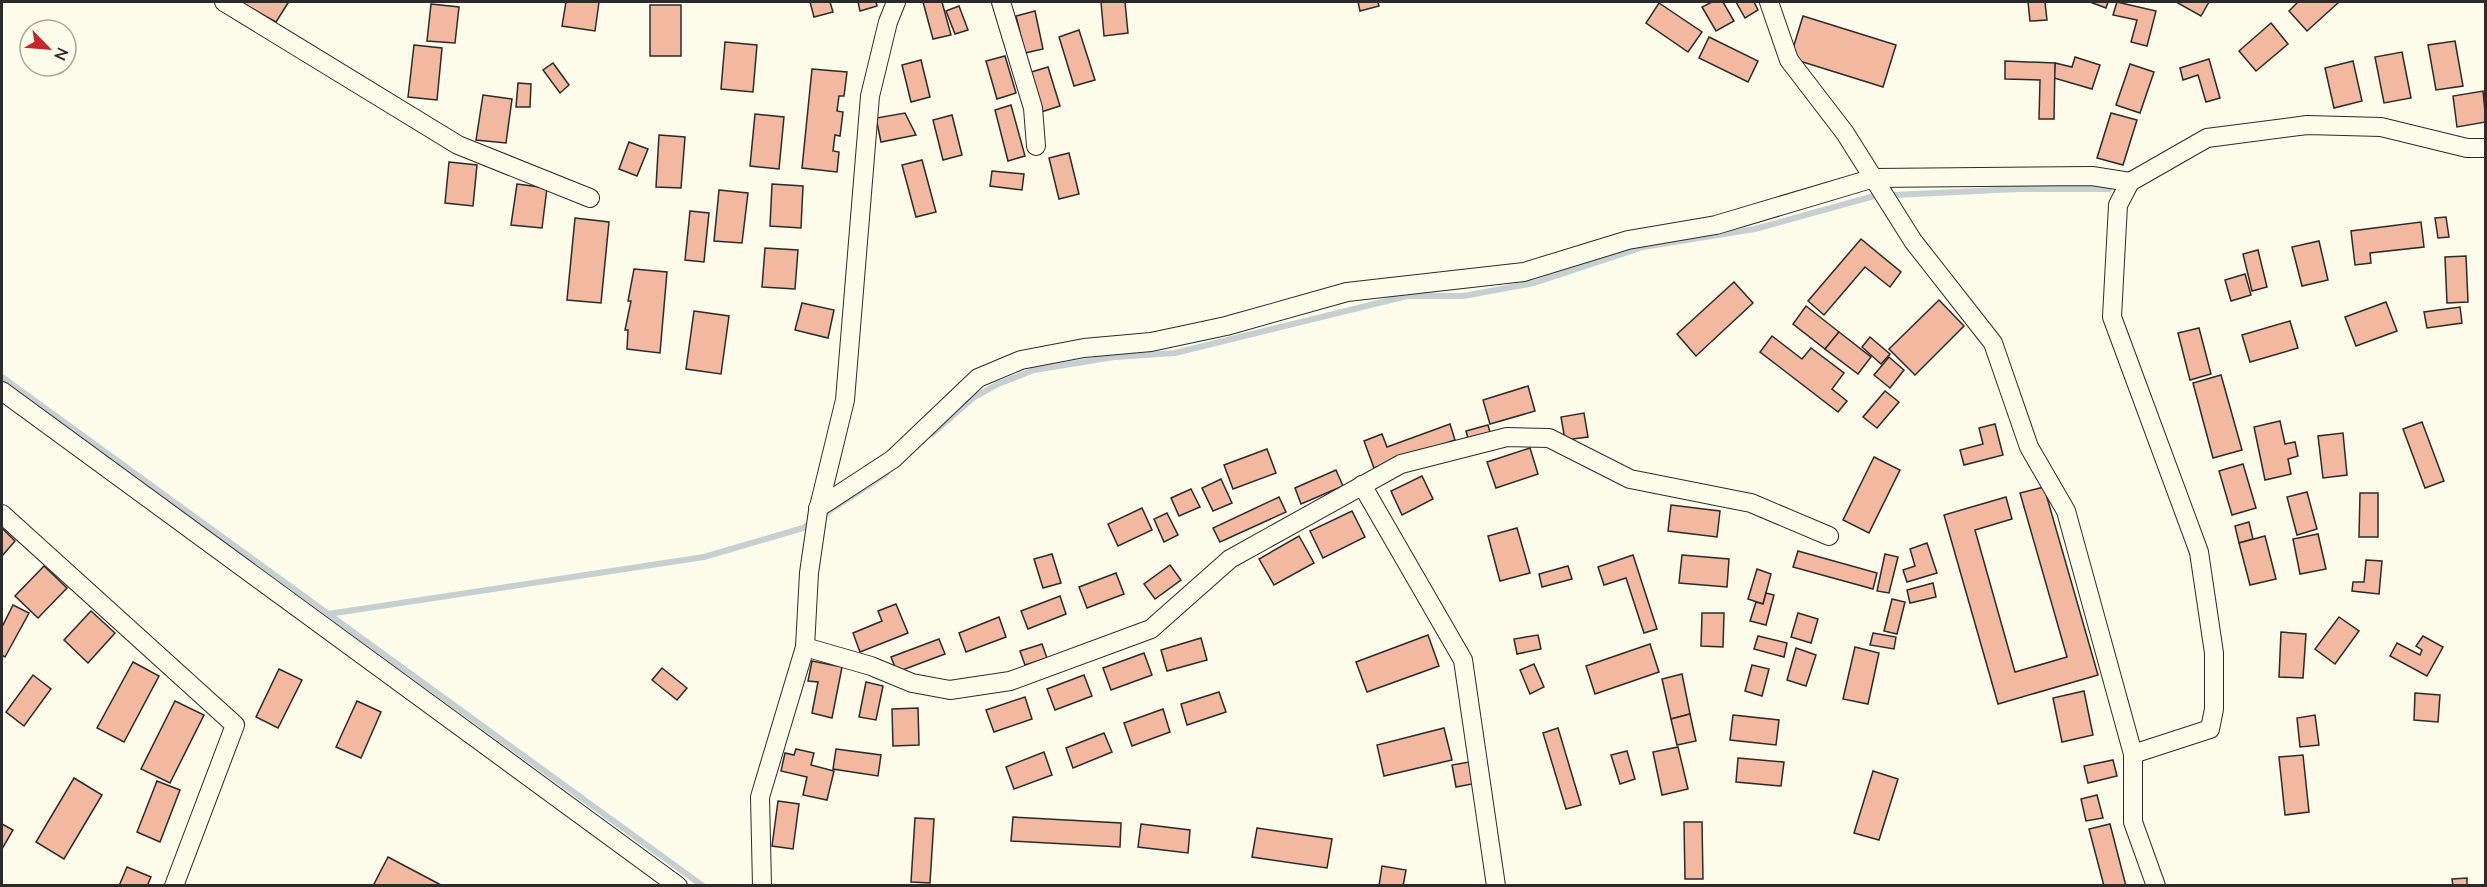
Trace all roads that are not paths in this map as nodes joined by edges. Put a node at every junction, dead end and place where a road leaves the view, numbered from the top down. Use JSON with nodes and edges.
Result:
{"nodes":[{"id":1,"x":224,"y":2,"type":"edge"},
{"id":2,"x":896,"y":2,"type":"edge"},
{"id":3,"x":1001,"y":2,"type":"edge"},
{"id":4,"x":1769,"y":2,"type":"edge"},
{"id":5,"x":1036,"y":146,"type":"dead end"},
{"id":6,"x":2486,"y":148,"type":"edge"},
{"id":7,"x":1874,"y":178,"type":"junction"},
{"id":8,"x":2130,"y":182,"type":"junction"},
{"id":9,"x":590,"y":198,"type":"dead end"},
{"id":10,"x":2,"y":391,"type":"edge"},
{"id":11,"x":1362,"y":485,"type":"junction"},
{"id":12,"x":818,"y":509,"type":"junction"},
{"id":13,"x":2,"y":514,"type":"edge"},
{"id":14,"x":1829,"y":536,"type":"dead end"},
{"id":15,"x":805,"y":647,"type":"junction"},
{"id":16,"x":2133,"y":754,"type":"junction"},
{"id":17,"x":174,"y":885,"type":"edge"},
{"id":18,"x":678,"y":885,"type":"edge"},
{"id":19,"x":762,"y":885,"type":"edge"},
{"id":20,"x":1496,"y":885,"type":"edge"},
{"id":21,"x":2156,"y":885,"type":"edge"}],
"edges":[{"from":1,"to":9,"type":"street"},
{"from":2,"to":12,"type":"street"},
{"from":3,"to":5,"type":"street"},
{"from":4,"to":7,"type":"street"},
{"from":6,"to":8,"type":"street"},
{"from":7,"to":8,"type":"street"},
{"from":7,"to":12,"type":"street"},
{"from":7,"to":16,"type":"street"},
{"from":8,"to":16,"type":"street"},
{"from":10,"to":18,"type":"street"},
{"from":11,"to":14,"type":"street"},
{"from":11,"to":15,"type":"street"},
{"from":11,"to":20,"type":"street"},
{"from":12,"to":15,"type":"street"},
{"from":13,"to":17,"type":"street"},
{"from":15,"to":19,"type":"street"},
{"from":16,"to":21,"type":"street"}]}
